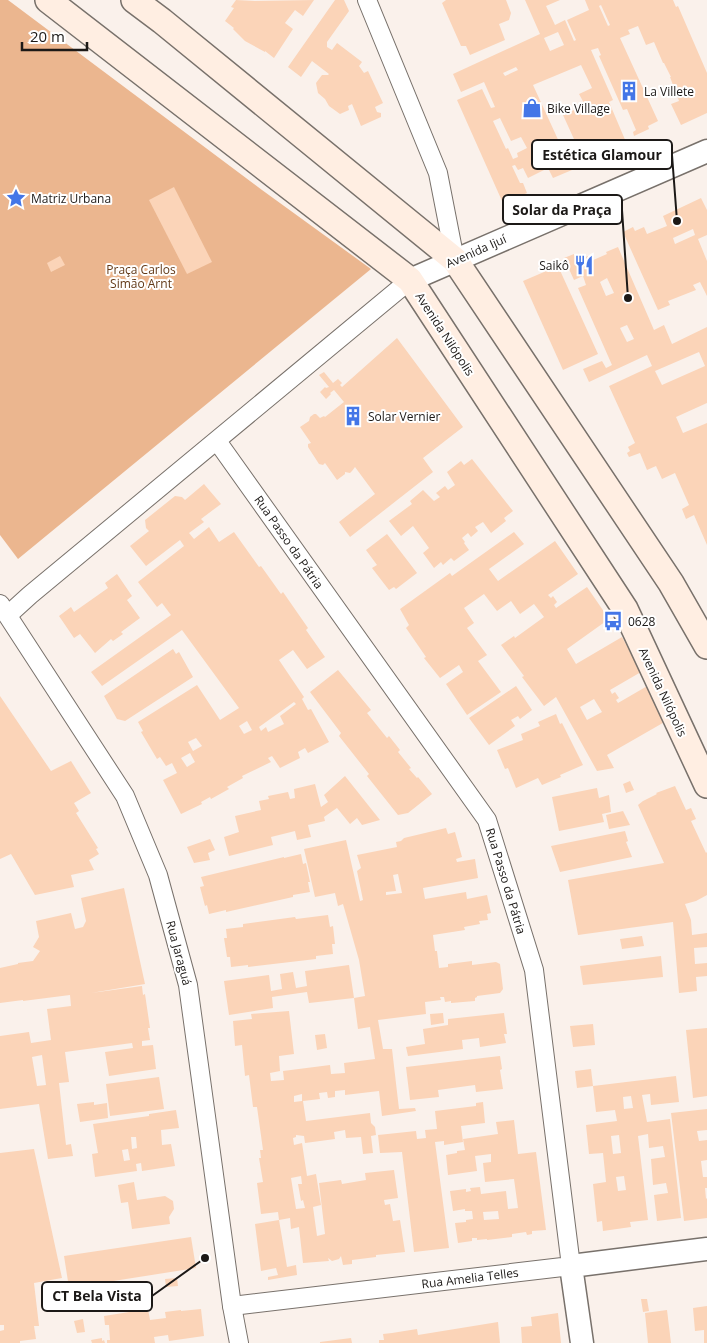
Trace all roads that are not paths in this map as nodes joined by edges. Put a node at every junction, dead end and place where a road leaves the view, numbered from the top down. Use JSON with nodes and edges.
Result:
{"nodes":[{"id":1,"x":48,"y":0,"type":"edge"},
{"id":2,"x":134,"y":0,"type":"edge"},
{"id":3,"x":367,"y":0,"type":"edge"},
{"id":4,"x":707,"y":151,"type":"edge"},
{"id":5,"x":455,"y":260,"type":"junction"},
{"id":6,"x":410,"y":280,"type":"junction"},
{"id":7,"x":217,"y":441,"type":"junction"},
{"id":8,"x":4,"y":609,"type":"edge"},
{"id":9,"x":707,"y":646,"type":"edge"},
{"id":10,"x":707,"y":785,"type":"edge"},
{"id":11,"x":707,"y":1249,"type":"edge"},
{"id":12,"x":571,"y":1266,"type":"junction"},
{"id":13,"x":232,"y":1306,"type":"junction"},
{"id":14,"x":239,"y":1343,"type":"edge"},
{"id":15,"x":582,"y":1343,"type":"edge"}],
"edges":[{"from":1,"to":6,"type":"main road","name":"Avenida Nilópolis"},
{"from":2,"to":5,"type":"main road"},
{"from":3,"to":5,"type":"street"},
{"from":4,"to":5,"type":"street","name":"Avenida Ijuí"},
{"from":5,"to":6,"type":"street","name":"Avenida Ijuí"},
{"from":5,"to":9,"type":"main road"},
{"from":6,"to":7,"type":"street"},
{"from":6,"to":10,"type":"main road","name":"Avenida Nilópolis"},
{"from":7,"to":8,"type":"street"},
{"from":7,"to":12,"type":"street","name":"Rua Passo da Pátria"},
{"from":8,"to":13,"type":"street","name":"Rua Jaraguá"},
{"from":11,"to":12,"type":"street","name":"Rua Amelia Telles"},
{"from":12,"to":13,"type":"street","name":"Rua Amelia Telles"},
{"from":12,"to":15,"type":"street","name":"Rua Passo da Pátria"},
{"from":13,"to":14,"type":"street","name":"Rua Jaraguá"}]}
